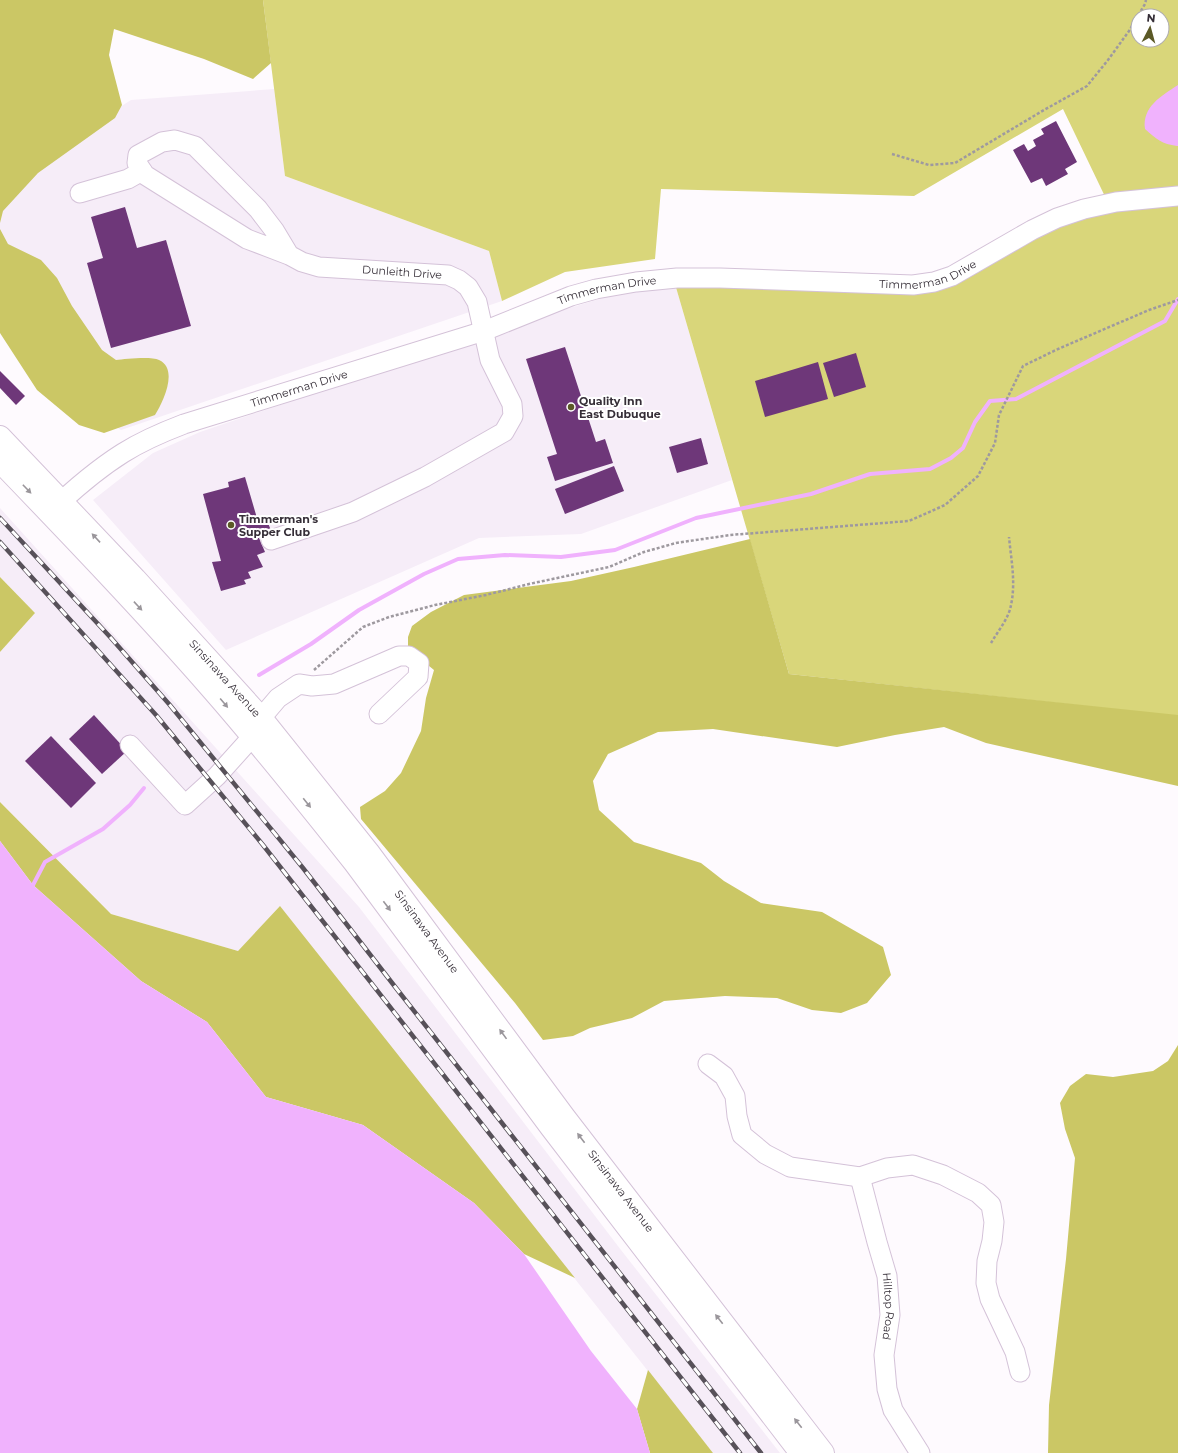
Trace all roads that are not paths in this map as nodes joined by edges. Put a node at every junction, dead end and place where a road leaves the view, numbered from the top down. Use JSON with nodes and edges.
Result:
{"nodes":[{"id":1,"x":142,"y":171,"type":"junction"},
{"id":2,"x":80,"y":193,"type":"dead end"},
{"id":3,"x":1178,"y":196,"type":"edge"},
{"id":4,"x":288,"y":254,"type":"junction"},
{"id":5,"x":484,"y":331,"type":"junction"},
{"id":6,"x":0,"y":437,"type":"edge"},
{"id":7,"x":0,"y":461,"type":"edge"},
{"id":8,"x":56,"y":507,"type":"junction"},
{"id":9,"x":271,"y":540,"type":"dead end"},
{"id":10,"x":379,"y":714,"type":"dead end"},
{"id":11,"x":256,"y":727,"type":"junction"},
{"id":12,"x":130,"y":745,"type":"dead end"},
{"id":13,"x":708,"y":1064,"type":"dead end"},
{"id":14,"x":860,"y":1177,"type":"junction"},
{"id":15,"x":1020,"y":1372,"type":"dead end"},
{"id":16,"x":801,"y":1453,"type":"edge"},
{"id":17,"x":823,"y":1453,"type":"edge"},
{"id":18,"x":920,"y":1453,"type":"edge"}],
"edges":[{"from":1,"to":2,"type":"street"},
{"from":1,"to":4,"type":"street","name":"Dunleith Drive"},
{"from":1,"to":4,"type":"street"},
{"from":3,"to":5,"type":"street","name":"Timmerman Drive"},
{"from":4,"to":5,"type":"street","name":"Dunleith Drive"},
{"from":5,"to":8,"type":"street","name":"Timmerman Drive"},
{"from":5,"to":9,"type":"street","name":"Dunleith Drive"},
{"from":6,"to":8,"type":"highway","name":"Sinsinawa Avenue"},
{"from":7,"to":8,"type":"highway","name":"Sinsinawa Avenue","one_way":true},
{"from":8,"to":11,"type":"highway","name":"Sinsinawa Avenue"},
{"from":10,"to":11,"type":"street"},
{"from":11,"to":12,"type":"street"},
{"from":11,"to":16,"type":"highway","name":"Sinsinawa Avenue","one_way":true},
{"from":17,"to":11,"type":"highway","name":"Sinsinawa Avenue","one_way":true},
{"from":13,"to":14,"type":"street"},
{"from":14,"to":15,"type":"street"},
{"from":14,"to":18,"type":"street","name":"Hilltop Road"}]}
